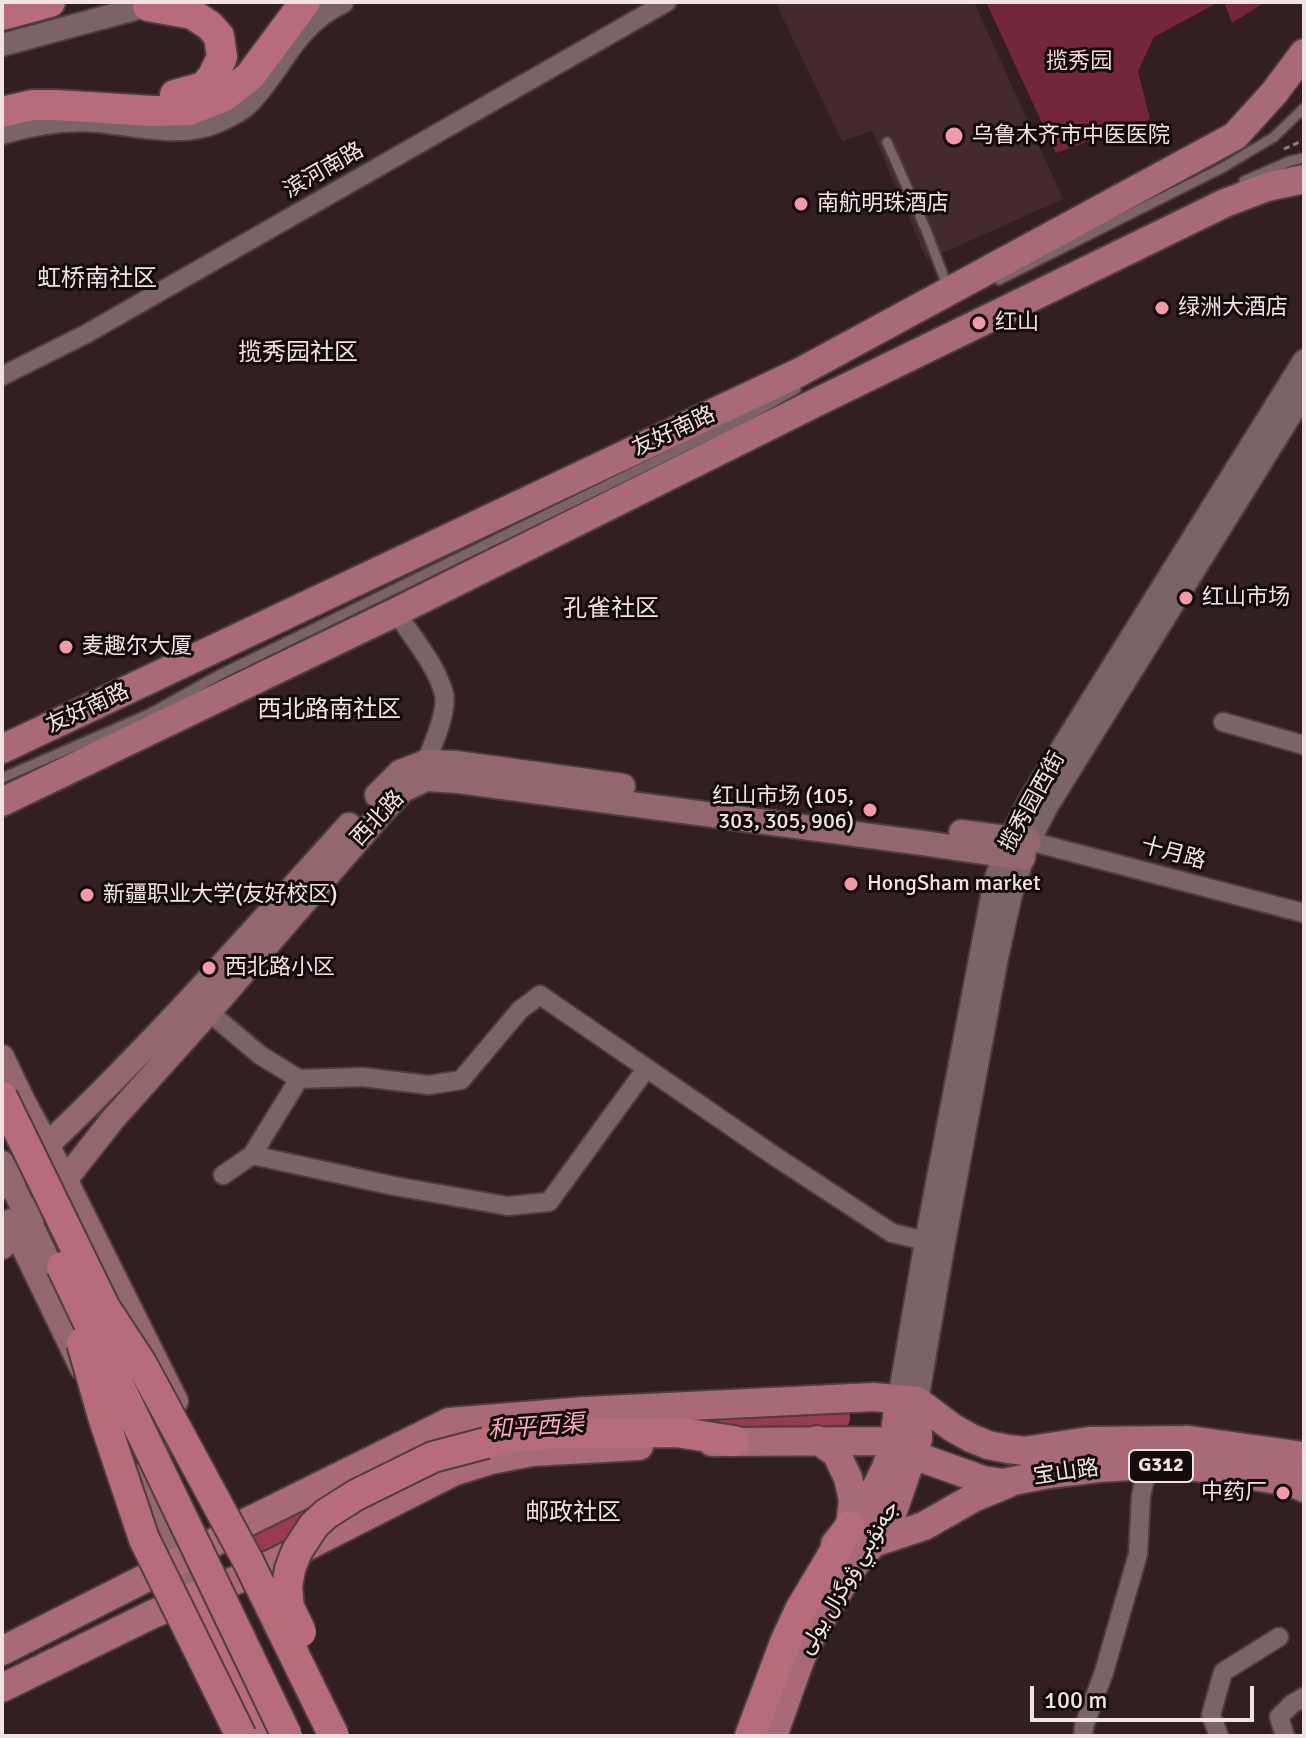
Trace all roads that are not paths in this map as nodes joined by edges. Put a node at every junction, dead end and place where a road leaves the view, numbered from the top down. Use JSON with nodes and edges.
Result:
{"nodes":[{"id":1,"x":50,"y":2,"type":"edge"},
{"id":2,"x":305,"y":2,"type":"edge"},
{"id":3,"x":342,"y":2,"type":"edge"},
{"id":4,"x":667,"y":2,"type":"edge"},
{"id":5,"x":154,"y":4,"type":"edge"},
{"id":6,"x":2,"y":15,"type":"edge"},
{"id":7,"x":2,"y":45,"type":"edge"},
{"id":8,"x":1304,"y":53,"type":"edge"},
{"id":9,"x":56,"y":100,"type":"junction"},
{"id":10,"x":2,"y":102,"type":"edge"},
{"id":11,"x":1304,"y":108,"type":"edge"},
{"id":12,"x":2,"y":112,"type":"edge"},
{"id":13,"x":2,"y":133,"type":"edge"},
{"id":14,"x":887,"y":142,"type":"dead end"},
{"id":15,"x":1302,"y":175,"type":"edge"},
{"id":16,"x":1236,"y":185,"type":"dead end"},
{"id":17,"x":983,"y":288,"type":"dead end"},
{"id":18,"x":949,"y":291,"type":"junction"},
{"id":19,"x":1304,"y":361,"type":"edge"},
{"id":20,"x":2,"y":376,"type":"edge"},
{"id":21,"x":802,"y":390,"type":"dead end"},
{"id":22,"x":1304,"y":393,"type":"edge"},
{"id":23,"x":396,"y":612,"type":"junction"},
{"id":24,"x":1223,"y":722,"type":"dead end"},
{"id":25,"x":1304,"y":745,"type":"edge"},
{"id":26,"x":2,"y":749,"type":"edge"},
{"id":27,"x":420,"y":773,"type":"junction"},
{"id":28,"x":2,"y":778,"type":"edge"},
{"id":29,"x":2,"y":802,"type":"edge"},
{"id":30,"x":1016,"y":848,"type":"junction"},
{"id":31,"x":1304,"y":913,"type":"edge"},
{"id":32,"x":201,"y":1005,"type":"junction"},
{"id":33,"x":2,"y":1057,"type":"edge"},
{"id":34,"x":646,"y":1069,"type":"junction"},
{"id":35,"x":299,"y":1079,"type":"junction"},
{"id":36,"x":12,"y":1099,"type":"edge"},
{"id":37,"x":2,"y":1138,"type":"edge"},
{"id":38,"x":40,"y":1151,"type":"junction"},
{"id":39,"x":252,"y":1155,"type":"junction"},
{"id":40,"x":223,"y":1175,"type":"dead end"},
{"id":41,"x":4,"y":1183,"type":"edge"},
{"id":42,"x":60,"y":1186,"type":"junction"},
{"id":43,"x":16,"y":1233,"type":"edge"},
{"id":44,"x":926,"y":1241,"type":"junction"},
{"id":45,"x":57,"y":1257,"type":"junction"},
{"id":46,"x":105,"y":1308,"type":"junction"},
{"id":47,"x":908,"y":1400,"type":"junction"},
{"id":48,"x":817,"y":1440,"type":"junction"},
{"id":49,"x":734,"y":1441,"type":"junction"},
{"id":50,"x":908,"y":1446,"type":"junction"},
{"id":51,"x":1024,"y":1451,"type":"junction"},
{"id":52,"x":1304,"y":1458,"type":"edge"},
{"id":53,"x":1148,"y":1465,"type":"junction"},
{"id":54,"x":1018,"y":1480,"type":"junction"},
{"id":55,"x":1304,"y":1488,"type":"edge"},
{"id":56,"x":228,"y":1533,"type":"junction"},
{"id":57,"x":861,"y":1535,"type":"junction"},
{"id":58,"x":183,"y":1559,"type":"junction"},
{"id":59,"x":249,"y":1576,"type":"junction"},
{"id":60,"x":192,"y":1598,"type":"junction"},
{"id":61,"x":1279,"y":1637,"type":"dead end"},
{"id":62,"x":2,"y":1651,"type":"edge"},
{"id":63,"x":2,"y":1688,"type":"edge"},
{"id":64,"x":1304,"y":1697,"type":"edge"},
{"id":65,"x":233,"y":1736,"type":"edge"},
{"id":66,"x":241,"y":1736,"type":"edge"},
{"id":67,"x":261,"y":1736,"type":"edge"},
{"id":68,"x":287,"y":1736,"type":"edge"},
{"id":69,"x":308,"y":1736,"type":"edge"},
{"id":70,"x":337,"y":1736,"type":"edge"},
{"id":71,"x":739,"y":1736,"type":"edge"},
{"id":72,"x":750,"y":1736,"type":"edge"},
{"id":73,"x":773,"y":1736,"type":"edge"},
{"id":74,"x":1083,"y":1736,"type":"edge"},
{"id":75,"x":1219,"y":1736,"type":"edge"},
{"id":76,"x":1285,"y":1736,"type":"edge"}],
"edges":[{"from":1,"to":6,"type":"highway"},
{"from":2,"to":9,"type":"highway"},
{"from":3,"to":13,"type":"street"},
{"from":4,"to":20,"type":"street","name":"滨河南路"},
{"from":5,"to":7,"type":"street"},
{"from":5,"to":9,"type":"highway"},
{"from":8,"to":18,"type":"main road","name":"友好南路"},
{"from":9,"to":10,"type":"highway"},
{"from":9,"to":12,"type":"highway"},
{"from":11,"to":17,"type":"lane"},
{"from":14,"to":18,"type":"lane"},
{"from":15,"to":16,"type":"lane"},
{"from":15,"to":23,"type":"main road","name":"友好南路"},
{"from":18,"to":26,"type":"main road","name":"友好南路"},
{"from":19,"to":30,"type":"street","name":"揽秀园西街"},
{"from":21,"to":28,"type":"lane"},
{"from":22,"to":30,"type":"street","name":"揽秀园西街"},
{"from":23,"to":27,"type":"street"},
{"from":23,"to":29,"type":"main road","name":"友好南路"},
{"from":24,"to":25,"type":"street"},
{"from":27,"to":30,"type":"main road"},
{"from":27,"to":32,"type":"main road","name":"西北路"},
{"from":30,"to":31,"type":"street","name":"十月路"},
{"from":30,"to":44,"type":"street","name":"揽秀园西街"},
{"from":30,"to":47,"type":"street","name":"揽秀园西街"},
{"from":32,"to":35,"type":"street"},
{"from":32,"to":38,"type":"main road","name":"西北路"},
{"from":32,"to":42,"type":"main road","name":"西北路"},
{"from":33,"to":36,"type":"main road"},
{"from":34,"to":35,"type":"street"},
{"from":34,"to":39,"type":"street"},
{"from":34,"to":44,"type":"street"},
{"from":35,"to":39,"type":"street"},
{"from":36,"to":38,"type":"main road"},
{"from":36,"to":46,"type":"highway","bridge":true},
{"from":37,"to":45,"type":"highway"},
{"from":38,"to":41,"type":"main road","name":"西北路"},
{"from":38,"to":42,"type":"main road"},
{"from":39,"to":40,"type":"street"},
{"from":41,"to":43,"type":"main road"},
{"from":42,"to":43,"type":"main road","name":"西北路"},
{"from":42,"to":56,"type":"main road"},
{"from":43,"to":58,"type":"main road"},
{"from":44,"to":47,"type":"street","name":"揽秀园西街"},
{"from":45,"to":66,"type":"highway","bridge":true},
{"from":45,"to":68,"type":"highway","bridge":true},
{"from":46,"to":69,"type":"highway","bridge":true},
{"from":46,"to":70,"type":"highway","bridge":true},
{"from":47,"to":50,"type":"main road"},
{"from":47,"to":51,"type":"main road"},
{"from":47,"to":56,"type":"main road"},
{"from":48,"to":49,"type":"main road"},
{"from":48,"to":50,"type":"main road"},
{"from":48,"to":57,"type":"main road"},
{"from":49,"to":59,"type":"main road"},
{"from":49,"to":70,"type":"highway","bridge":true},
{"from":50,"to":51,"type":"main road"},
{"from":50,"to":54,"type":"main road"},
{"from":50,"to":57,"type":"main road"},
{"from":51,"to":52,"type":"main road","name":"宝山路","number":"G312"},
{"from":53,"to":54,"type":"main road","name":"宝山路","number":"G312"},
{"from":53,"to":55,"type":"main road","name":"宝山路","number":"G312"},
{"from":53,"to":74,"type":"street"},
{"from":54,"to":57,"type":"main road"},
{"from":56,"to":58,"type":"main road"},
{"from":56,"to":59,"type":"main road"},
{"from":57,"to":71,"type":"main road"},
{"from":57,"to":72,"type":"highway"},
{"from":57,"to":73,"type":"main road","name":"جەنۇبىي ۋوگزال يولى"},
{"from":58,"to":60,"type":"main road"},
{"from":58,"to":62,"type":"main road"},
{"from":59,"to":60,"type":"main road"},
{"from":59,"to":70,"type":"main road"},
{"from":60,"to":63,"type":"main road"},
{"from":60,"to":65,"type":"main road"},
{"from":60,"to":67,"type":"highway"},
{"from":61,"to":75,"type":"street"},
{"from":64,"to":76,"type":"street"}]}
